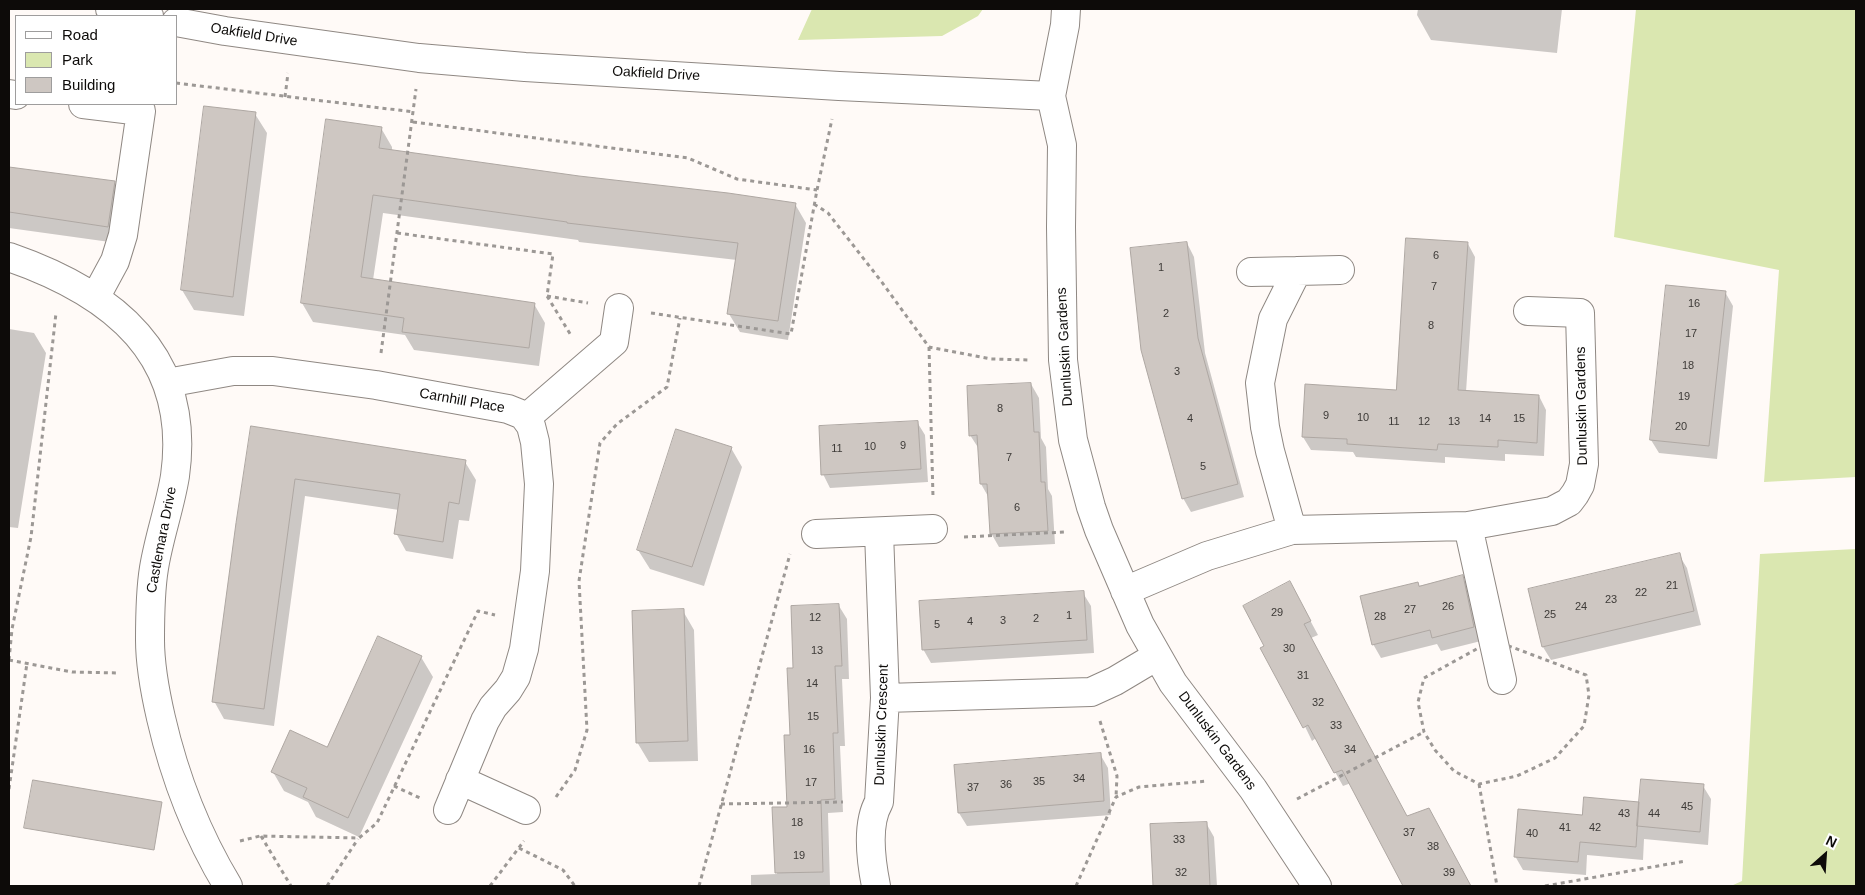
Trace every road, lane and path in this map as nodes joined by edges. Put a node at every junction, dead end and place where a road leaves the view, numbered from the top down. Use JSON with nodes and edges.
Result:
{"nodes":[{"id":1,"x":110,"y":9,"type":"edge"},
{"id":2,"x":1066,"y":9,"type":"edge"},
{"id":3,"x":143,"y":15,"type":"edge"},
{"id":4,"x":178,"y":22,"type":"edge"},
{"id":5,"x":178,"y":83,"type":"edge"},
{"id":6,"x":839,"y":86,"type":"junction"},
{"id":7,"x":1051,"y":96,"type":"junction"},
{"id":8,"x":91,"y":105,"type":"edge"},
{"id":9,"x":413,"y":122,"type":"junction"},
{"id":10,"x":817,"y":190,"type":"junction"},
{"id":11,"x":814,"y":204,"type":"junction"},
{"id":12,"x":397,"y":234,"type":"junction"},
{"id":13,"x":9,"y":257,"type":"edge"},
{"id":14,"x":1340,"y":270,"type":"dead end"},
{"id":15,"x":1297,"y":271,"type":"junction"},
{"id":16,"x":1251,"y":272,"type":"dead end"},
{"id":17,"x":60,"y":278,"type":"junction"},
{"id":18,"x":547,"y":296,"type":"junction"},
{"id":19,"x":95,"y":298,"type":"junction"},
{"id":20,"x":619,"y":308,"type":"junction"},
{"id":21,"x":1528,"y":311,"type":"dead end"},
{"id":22,"x":680,"y":318,"type":"junction"},
{"id":23,"x":929,"y":348,"type":"junction"},
{"id":24,"x":1064,"y":360,"type":"junction"},
{"id":25,"x":588,"y":365,"type":"junction"},
{"id":26,"x":167,"y":383,"type":"junction"},
{"id":27,"x":376,"y":385,"type":"junction"},
{"id":28,"x":526,"y":418,"type":"junction"},
{"id":29,"x":1468,"y":526,"type":"junction"},
{"id":30,"x":933,"y":529,"type":"junction"},
{"id":31,"x":1099,"y":530,"type":"junction"},
{"id":32,"x":1292,"y":530,"type":"junction"},
{"id":33,"x":879,"y":532,"type":"junction"},
{"id":34,"x":816,"y":534,"type":"joint"},
{"id":35,"x":1124,"y":591,"type":"junction"},
{"id":36,"x":528,"y":624,"type":"junction"},
{"id":37,"x":11,"y":629,"type":"edge"},
{"id":38,"x":1157,"y":656,"type":"junction"},
{"id":39,"x":9,"y":660,"type":"edge"},
{"id":40,"x":27,"y":663,"type":"junction"},
{"id":41,"x":151,"y":673,"type":"junction"},
{"id":42,"x":1502,"y":680,"type":"dead end"},
{"id":43,"x":1091,"y":692,"type":"junction"},
{"id":44,"x":885,"y":698,"type":"junction"},
{"id":45,"x":1424,"y":732,"type":"dead end"},
{"id":46,"x":1245,"y":778,"type":"junction"},
{"id":47,"x":460,"y":780,"type":"junction"},
{"id":48,"x":1479,"y":784,"type":"dead end"},
{"id":49,"x":9,"y":789,"type":"edge"},
{"id":50,"x":1116,"y":797,"type":"junction"},
{"id":51,"x":555,"y":798,"type":"dead end"},
{"id":52,"x":879,"y":802,"type":"junction"},
{"id":53,"x":721,"y":804,"type":"junction"},
{"id":54,"x":448,"y":810,"type":"dead end"},
{"id":55,"x":1270,"y":814,"type":"junction"},
{"id":56,"x":528,"y":822,"type":"joint"},
{"id":57,"x":260,"y":836,"type":"junction"},
{"id":58,"x":359,"y":838,"type":"junction"},
{"id":59,"x":519,"y":848,"type":"junction"},
{"id":60,"x":206,"y":850,"type":"junction"},
{"id":61,"x":1686,"y":861,"type":"dead end"},
{"id":62,"x":228,"y":886,"type":"edge"},
{"id":63,"x":291,"y":886,"type":"edge"},
{"id":64,"x":327,"y":886,"type":"edge"},
{"id":65,"x":490,"y":886,"type":"edge"},
{"id":66,"x":575,"y":886,"type":"edge"},
{"id":67,"x":699,"y":886,"type":"edge"},
{"id":68,"x":876,"y":886,"type":"edge"},
{"id":69,"x":1076,"y":886,"type":"edge"},
{"id":70,"x":1318,"y":886,"type":"edge"},
{"id":71,"x":1497,"y":886,"type":"edge"},
{"id":72,"x":1545,"y":886,"type":"edge"}],
"edges":[{"from":1,"to":3,"type":"street"},
{"from":2,"to":7,"type":"street"},
{"from":4,"to":6,"type":"street","name":"Oakfield Drive"},
{"from":5,"to":9,"type":"path"},
{"from":6,"to":7,"type":"street","name":"Oakfield Drive"},
{"from":6,"to":10,"type":"path"},
{"from":7,"to":24,"type":"street","name":"Dunluskin Gardens"},
{"from":8,"to":19,"type":"street"},
{"from":9,"to":10,"type":"path"},
{"from":9,"to":12,"type":"path"},
{"from":10,"to":11,"type":"path"},
{"from":11,"to":22,"type":"path"},
{"from":11,"to":23,"type":"path"},
{"from":12,"to":18,"type":"path"},
{"from":12,"to":27,"type":"path"},
{"from":13,"to":17,"type":"street","name":"Castlemara Drive"},
{"from":14,"to":15,"type":"street"},
{"from":15,"to":16,"type":"street"},
{"from":15,"to":32,"type":"street"},
{"from":17,"to":19,"type":"street","name":"Castlemara Drive"},
{"from":17,"to":37,"type":"path"},
{"from":18,"to":20,"type":"path"},
{"from":18,"to":25,"type":"path"},
{"from":19,"to":26,"type":"street","name":"Castlemara Drive"},
{"from":20,"to":22,"type":"path"},
{"from":20,"to":25,"type":"street"},
{"from":21,"to":29,"type":"street","name":"Dunluskin Gardens"},
{"from":22,"to":51,"type":"path"},
{"from":23,"to":24,"type":"path"},
{"from":23,"to":30,"type":"path"},
{"from":24,"to":31,"type":"street","name":"Dunluskin Gardens"},
{"from":25,"to":28,"type":"street"},
{"from":26,"to":27,"type":"street","name":"Carnhill Place"},
{"from":26,"to":41,"type":"street","name":"Castlemara Drive"},
{"from":27,"to":28,"type":"street","name":"Carnhill Place"},
{"from":28,"to":36,"type":"street"},
{"from":29,"to":32,"type":"street","name":"Dunluskin Gardens"},
{"from":29,"to":42,"type":"street"},
{"from":30,"to":31,"type":"path"},
{"from":30,"to":33,"type":"street"},
{"from":31,"to":35,"type":"street","name":"Dunluskin Gardens"},
{"from":32,"to":35,"type":"street","name":"Dunluskin Gardens"},
{"from":33,"to":34,"type":"street"},
{"from":33,"to":44,"type":"street","name":"Dunluskin Crescent"},
{"from":34,"to":53,"type":"path"},
{"from":35,"to":38,"type":"street","name":"Dunluskin Gardens"},
{"from":36,"to":47,"type":"street"},
{"from":36,"to":58,"type":"path"},
{"from":37,"to":39,"type":"path"},
{"from":38,"to":43,"type":"street"},
{"from":38,"to":46,"type":"street","name":"Dunluskin Gardens"},
{"from":39,"to":40,"type":"path"},
{"from":40,"to":41,"type":"path"},
{"from":40,"to":49,"type":"path"},
{"from":41,"to":60,"type":"street","name":"Castlemara Drive"},
{"from":43,"to":44,"type":"street"},
{"from":43,"to":50,"type":"path"},
{"from":44,"to":52,"type":"street","name":"Dunluskin Crescent"},
{"from":45,"to":55,"type":"path"},
{"from":46,"to":50,"type":"path"},
{"from":46,"to":55,"type":"street","name":"Dunluskin Gardens"},
{"from":47,"to":54,"type":"street"},
{"from":47,"to":56,"type":"street"},
{"from":48,"to":71,"type":"path"},
{"from":50,"to":69,"type":"path"},
{"from":52,"to":53,"type":"path"},
{"from":52,"to":68,"type":"street","name":"Dunluskin Crescent"},
{"from":53,"to":67,"type":"path"},
{"from":55,"to":70,"type":"street","name":"Dunluskin Gardens"},
{"from":56,"to":59,"type":"path"},
{"from":57,"to":58,"type":"path"},
{"from":57,"to":60,"type":"path"},
{"from":57,"to":63,"type":"path"},
{"from":58,"to":64,"type":"path"},
{"from":59,"to":65,"type":"path"},
{"from":59,"to":66,"type":"path"},
{"from":60,"to":62,"type":"street","name":"Castlemara Drive"},
{"from":61,"to":72,"type":"path"}]}
